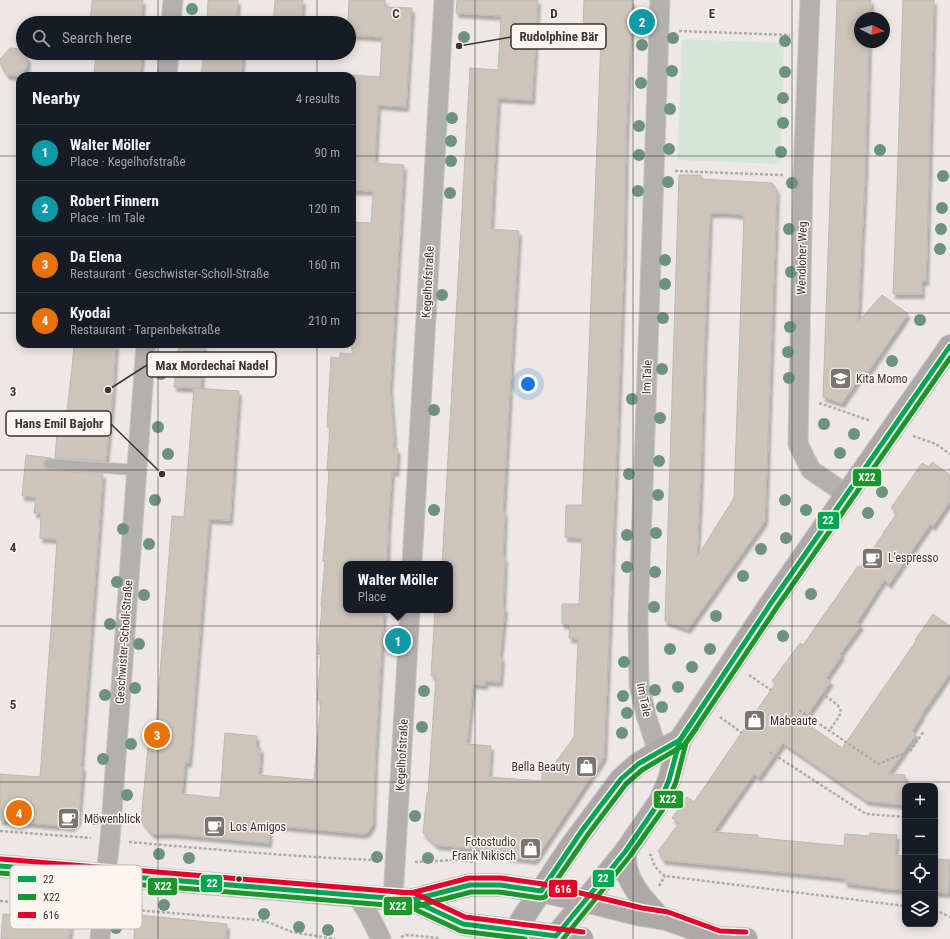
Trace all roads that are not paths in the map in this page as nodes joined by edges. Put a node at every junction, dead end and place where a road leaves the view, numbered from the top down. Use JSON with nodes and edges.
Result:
{"nodes":[{"id":1,"x":173,"y":0,"type":"edge"},
{"id":2,"x":444,"y":0,"type":"edge"},
{"id":3,"x":660,"y":0,"type":"edge"},
{"id":4,"x":810,"y":0,"type":"edge"},
{"id":5,"x":172,"y":16,"type":"edge"},
{"id":6,"x":168,"y":60,"type":"edge"},
{"id":7,"x":167,"y":72,"type":"edge"},
{"id":8,"x":950,"y":346,"type":"edge"},
{"id":9,"x":146,"y":348,"type":"edge"},
{"id":10,"x":49,"y":464,"type":"dead end"},
{"id":11,"x":136,"y":470,"type":"junction"},
{"id":12,"x":846,"y":494,"type":"junction"},
{"id":13,"x":412,"y":561,"type":"edge"},
{"id":14,"x":410,"y":613,"type":"edge"},
{"id":15,"x":680,"y":740,"type":"junction"},
{"id":16,"x":658,"y":752,"type":"junction"},
{"id":17,"x":625,"y":852,"type":"junction"},
{"id":18,"x":107,"y":865,"type":"edge"},
{"id":19,"x":0,"y":866,"type":"edge"},
{"id":20,"x":10,"y":867,"type":"edge"},
{"id":21,"x":142,"y":878,"type":"edge"},
{"id":22,"x":541,"y":891,"type":"junction"},
{"id":23,"x":357,"y":896,"type":"junction"},
{"id":24,"x":403,"y":900,"type":"junction"},
{"id":25,"x":585,"y":901,"type":"junction"},
{"id":26,"x":660,"y":918,"type":"junction"},
{"id":27,"x":101,"y":929,"type":"edge"},
{"id":28,"x":512,"y":935,"type":"edge"},
{"id":29,"x":554,"y":937,"type":"edge"},
{"id":30,"x":100,"y":939,"type":"edge"},
{"id":31,"x":381,"y":939,"type":"edge"},
{"id":32,"x":582,"y":939,"type":"edge"},
{"id":33,"x":717,"y":939,"type":"edge"},
{"id":34,"x":746,"y":939,"type":"edge"}],
"edges":[{"from":1,"to":5,"type":"street"},
{"from":2,"to":13,"type":"street","name":"Kegelhofstraße"},
{"from":3,"to":16,"type":"street","name":"Im Tale"},
{"from":4,"to":12,"type":"street","name":"Wendloher Weg"},
{"from":6,"to":7,"type":"street"},
{"from":8,"to":12,"type":"main road"},
{"from":9,"to":11,"type":"street","name":"Geschwister-Scholl-Straße"},
{"from":10,"to":11,"type":"lane"},
{"from":11,"to":18,"type":"street","name":"Geschwister-Scholl-Straße"},
{"from":12,"to":15,"type":"main road"},
{"from":14,"to":24,"type":"street","name":"Kegelhofstraße"},
{"from":15,"to":16,"type":"main road"},
{"from":15,"to":17,"type":"main road"},
{"from":16,"to":22,"type":"main road"},
{"from":17,"to":25,"type":"main road"},
{"from":17,"to":26,"type":"main road"},
{"from":19,"to":20,"type":"main road"},
{"from":21,"to":23,"type":"main road"},
{"from":22,"to":24,"type":"main road"},
{"from":22,"to":25,"type":"main road"},
{"from":22,"to":28,"type":"main road"},
{"from":23,"to":24,"type":"main road"},
{"from":23,"to":31,"type":"street"},
{"from":24,"to":28,"type":"main road"},
{"from":25,"to":26,"type":"main road"},
{"from":25,"to":29,"type":"main road"},
{"from":26,"to":33,"type":"main road"},
{"from":27,"to":30,"type":"street","name":"Geschwister-Scholl-Straße"},
{"from":28,"to":29,"type":"main road"},
{"from":29,"to":32,"type":"main road"},
{"from":33,"to":34,"type":"main road"}]}
